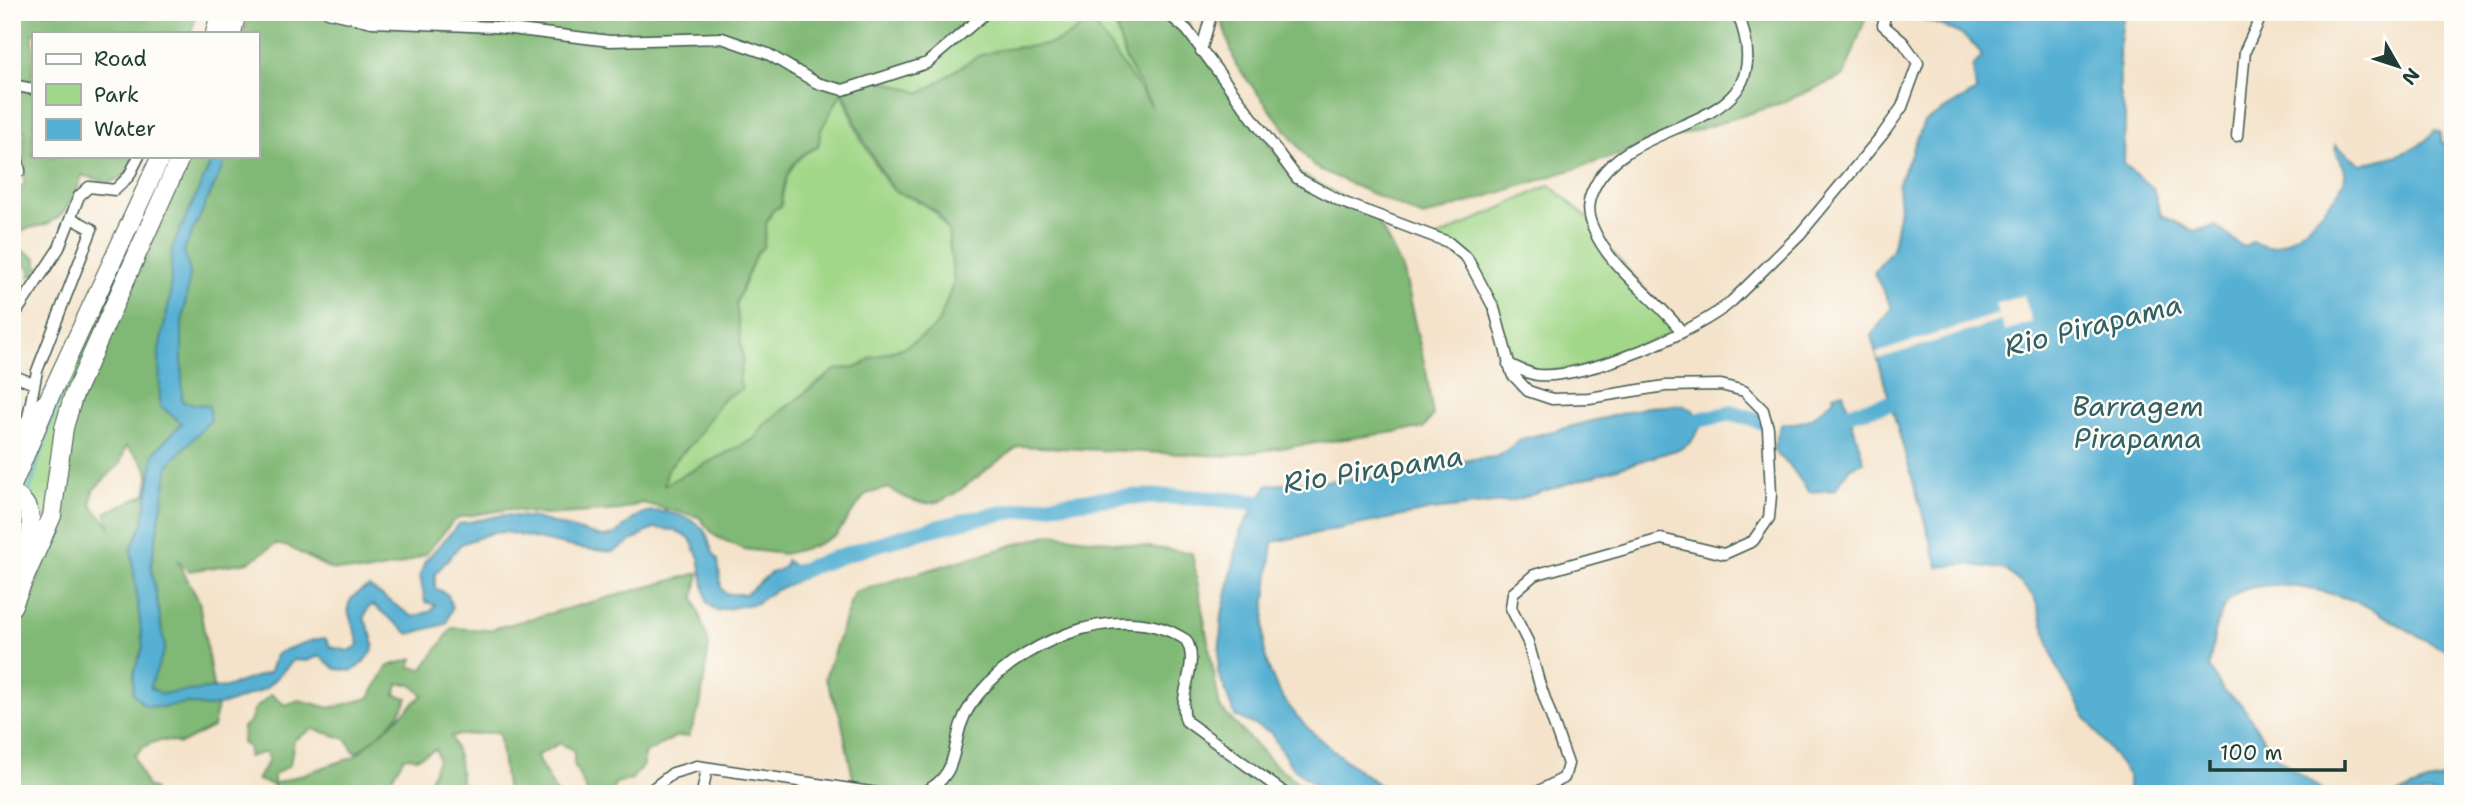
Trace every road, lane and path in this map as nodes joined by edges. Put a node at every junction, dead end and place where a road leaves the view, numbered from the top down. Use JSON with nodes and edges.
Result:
{"nodes":[{"id":1,"x":220,"y":12,"type":"edge"},
{"id":2,"x":237,"y":12,"type":"edge"},
{"id":3,"x":328,"y":12,"type":"edge"},
{"id":4,"x":987,"y":12,"type":"edge"},
{"id":5,"x":1166,"y":12,"type":"edge"},
{"id":6,"x":1212,"y":12,"type":"edge"},
{"id":7,"x":1737,"y":12,"type":"edge"},
{"id":8,"x":1886,"y":12,"type":"edge"},
{"id":9,"x":2263,"y":12,"type":"edge"},
{"id":10,"x":2416,"y":12,"type":"edge"},
{"id":11,"x":2440,"y":12,"type":"edge"},
{"id":12,"x":215,"y":32,"type":"edge"},
{"id":13,"x":232,"y":32,"type":"edge"},
{"id":14,"x":1201,"y":51,"type":"junction"},
{"id":15,"x":12,"y":85,"type":"edge"},
{"id":16,"x":32,"y":89,"type":"edge"},
{"id":17,"x":12,"y":130,"type":"edge"},
{"id":18,"x":2237,"y":136,"type":"dead end"},
{"id":19,"x":138,"y":158,"type":"edge"},
{"id":20,"x":160,"y":158,"type":"edge"},
{"id":21,"x":180,"y":158,"type":"edge"},
{"id":22,"x":12,"y":170,"type":"edge"},
{"id":23,"x":71,"y":218,"type":"junction"},
{"id":24,"x":12,"y":319,"type":"edge"},
{"id":25,"x":1682,"y":332,"type":"junction"},
{"id":26,"x":1508,"y":364,"type":"junction"},
{"id":27,"x":12,"y":375,"type":"edge"},
{"id":28,"x":34,"y":384,"type":"junction"},
{"id":29,"x":50,"y":396,"type":"junction"},
{"id":30,"x":16,"y":438,"type":"edge"},
{"id":31,"x":12,"y":486,"type":"edge"},
{"id":32,"x":12,"y":494,"type":"edge"},
{"id":33,"x":16,"y":598,"type":"edge"},
{"id":34,"x":707,"y":768,"type":"junction"},
{"id":35,"x":804,"y":788,"type":"edge"},
{"id":36,"x":1541,"y":790,"type":"dead end"},
{"id":37,"x":705,"y":793,"type":"edge"},
{"id":38,"x":646,"y":794,"type":"edge"},
{"id":39,"x":884,"y":794,"type":"edge"},
{"id":40,"x":920,"y":794,"type":"edge"},
{"id":41,"x":1286,"y":794,"type":"edge"}],
"edges":[{"from":1,"to":12,"type":"highway"},
{"from":2,"to":13,"type":"highway"},
{"from":3,"to":4,"type":"street"},
{"from":5,"to":14,"type":"street"},
{"from":6,"to":14,"type":"street"},
{"from":7,"to":25,"type":"street"},
{"from":8,"to":25,"type":"street"},
{"from":9,"to":18,"type":"street"},
{"from":10,"to":11,"type":"street"},
{"from":14,"to":26,"type":"street"},
{"from":15,"to":16,"type":"street"},
{"from":17,"to":22,"type":"street"},
{"from":19,"to":23,"type":"street"},
{"from":20,"to":29,"type":"highway"},
{"from":21,"to":33,"type":"highway"},
{"from":23,"to":24,"type":"street"},
{"from":23,"to":28,"type":"street"},
{"from":25,"to":26,"type":"street"},
{"from":26,"to":36,"type":"street"},
{"from":27,"to":28,"type":"street"},
{"from":28,"to":30,"type":"street"},
{"from":29,"to":30,"type":"main road"},
{"from":29,"to":31,"type":"highway"},
{"from":32,"to":33,"type":"highway"},
{"from":34,"to":35,"type":"street"},
{"from":34,"to":37,"type":"street"},
{"from":34,"to":38,"type":"street"},
{"from":35,"to":39,"type":"street"},
{"from":40,"to":41,"type":"street"}]}
